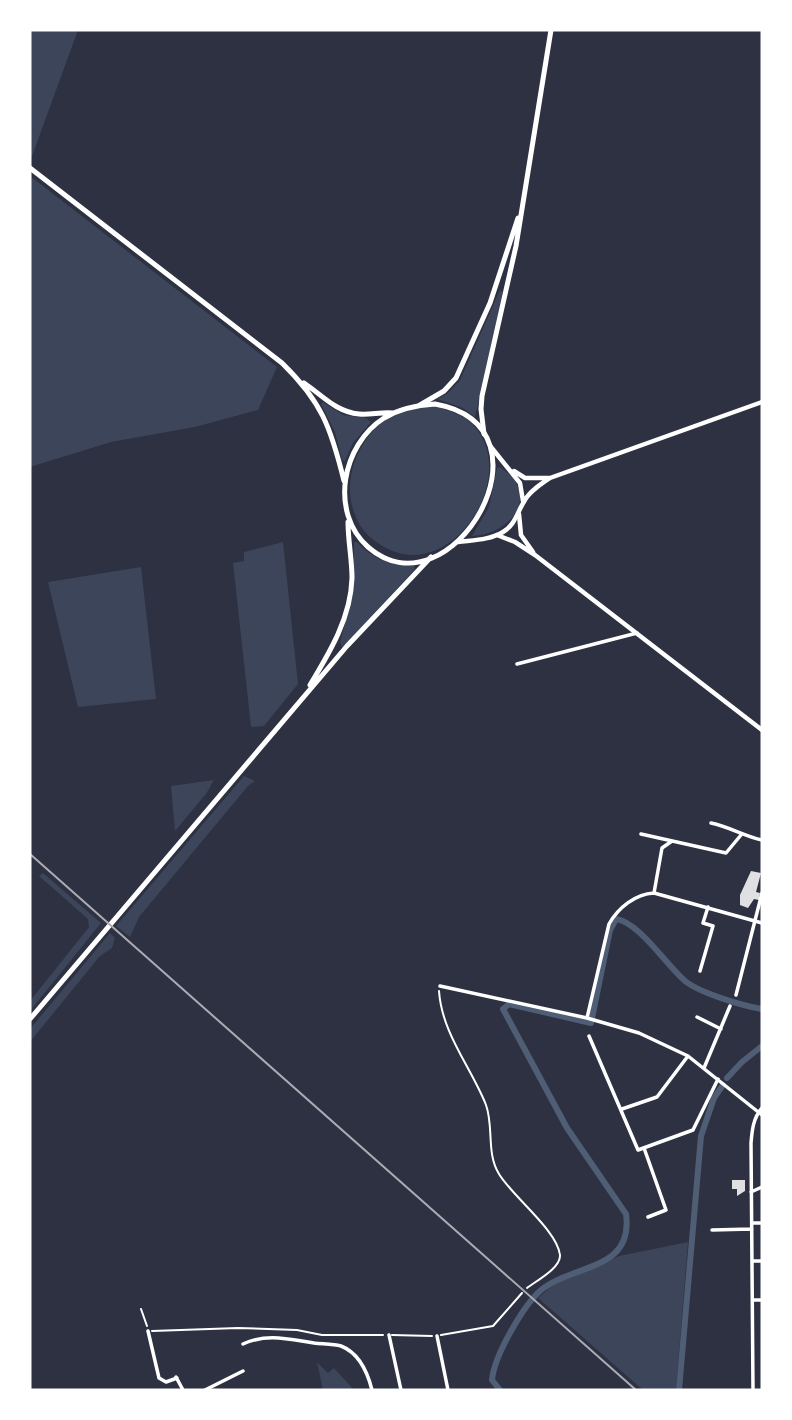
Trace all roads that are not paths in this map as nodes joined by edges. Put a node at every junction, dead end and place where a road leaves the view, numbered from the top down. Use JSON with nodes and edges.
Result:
{"nodes":[{"id":1,"x":551,"y":30,"type":"edge"},
{"id":2,"x":30,"y":167,"type":"edge"},
{"id":3,"x":524,"y":195,"type":"junction"},
{"id":4,"x":299,"y":380,"type":"junction"},
{"id":5,"x":762,"y":402,"type":"edge"},
{"id":6,"x":420,"y":405,"type":"junction"},
{"id":7,"x":393,"y":413,"type":"junction"},
{"id":8,"x":484,"y":434,"type":"junction"},
{"id":9,"x":489,"y":444,"type":"junction"},
{"id":10,"x":506,"y":465,"type":"junction"},
{"id":11,"x":550,"y":478,"type":"junction"},
{"id":12,"x":345,"y":484,"type":"junction"},
{"id":13,"x":523,"y":502,"type":"junction"},
{"id":14,"x":519,"y":514,"type":"junction"},
{"id":15,"x":348,"y":516,"type":"junction"},
{"id":16,"x":496,"y":535,"type":"junction"},
{"id":17,"x":458,"y":542,"type":"junction"},
{"id":18,"x":535,"y":555,"type":"junction"},
{"id":19,"x":430,"y":557,"type":"junction"},
{"id":20,"x":637,"y":633,"type":"junction"},
{"id":21,"x":517,"y":664,"type":"dead end"},
{"id":22,"x":300,"y":702,"type":"junction"},
{"id":23,"x":762,"y":730,"type":"edge"},
{"id":24,"x":711,"y":822,"type":"dead end"},
{"id":25,"x":641,"y":834,"type":"dead end"},
{"id":26,"x":741,"y":835,"type":"junction"},
{"id":27,"x":674,"y":841,"type":"junction"},
{"id":28,"x":762,"y":841,"type":"edge"},
{"id":29,"x":654,"y":893,"type":"junction"},
{"id":30,"x":762,"y":894,"type":"edge"},
{"id":31,"x":708,"y":907,"type":"junction"},
{"id":32,"x":756,"y":921,"type":"junction"},
{"id":33,"x":762,"y":923,"type":"edge"},
{"id":34,"x":700,"y":971,"type":"dead end"},
{"id":35,"x":440,"y":986,"type":"road end"},
{"id":36,"x":736,"y":995,"type":"dead end"},
{"id":37,"x":730,"y":1006,"type":"dead end"},
{"id":38,"x":696,"y":1017,"type":"dead end"},
{"id":39,"x":30,"y":1019,"type":"edge"},
{"id":40,"x":591,"y":1019,"type":"junction"},
{"id":41,"x":722,"y":1029,"type":"junction"},
{"id":42,"x":589,"y":1036,"type":"dead end"},
{"id":43,"x":688,"y":1056,"type":"junction"},
{"id":44,"x":704,"y":1068,"type":"junction"},
{"id":45,"x":718,"y":1079,"type":"junction"},
{"id":46,"x":762,"y":1108,"type":"edge"},
{"id":47,"x":622,"y":1110,"type":"junction"},
{"id":48,"x":760,"y":1114,"type":"edge"},
{"id":49,"x":644,"y":1149,"type":"junction"},
{"id":50,"x":762,"y":1187,"type":"edge"},
{"id":51,"x":751,"y":1192,"type":"junction"},
{"id":52,"x":648,"y":1217,"type":"dead end"},
{"id":53,"x":752,"y":1223,"type":"junction"},
{"id":54,"x":762,"y":1223,"type":"edge"},
{"id":55,"x":752,"y":1229,"type":"junction"},
{"id":56,"x":712,"y":1230,"type":"dead end"},
{"id":57,"x":752,"y":1261,"type":"junction"},
{"id":58,"x":762,"y":1261,"type":"edge"},
{"id":59,"x":753,"y":1300,"type":"junction"},
{"id":60,"x":762,"y":1300,"type":"edge"},
{"id":61,"x":148,"y":1331,"type":"road end"},
{"id":62,"x":389,"y":1335,"type":"road end"},
{"id":63,"x":437,"y":1336,"type":"road end"},
{"id":64,"x":243,"y":1344,"type":"dead end"},
{"id":65,"x":243,"y":1371,"type":"dead end"},
{"id":66,"x":213,"y":1388,"type":"edge"},
{"id":67,"x":183,"y":1390,"type":"edge"},
{"id":68,"x":205,"y":1390,"type":"edge"},
{"id":69,"x":372,"y":1390,"type":"edge"},
{"id":70,"x":401,"y":1390,"type":"edge"},
{"id":71,"x":448,"y":1390,"type":"edge"},
{"id":72,"x":753,"y":1390,"type":"edge"}],
"edges":[{"from":1,"to":3,"type":"main road"},
{"from":2,"to":4,"type":"main road"},
{"from":3,"to":6,"type":"main road"},
{"from":3,"to":8,"type":"main road"},
{"from":4,"to":7,"type":"main road"},
{"from":4,"to":12,"type":"main road"},
{"from":5,"to":11,"type":"main road"},
{"from":6,"to":7,"type":"main road"},
{"from":6,"to":8,"type":"main road"},
{"from":7,"to":12,"type":"main road"},
{"from":8,"to":9,"type":"main road"},
{"from":9,"to":10,"type":"main road"},
{"from":9,"to":17,"type":"main road"},
{"from":10,"to":11,"type":"main road"},
{"from":10,"to":13,"type":"main road"},
{"from":11,"to":13,"type":"main road"},
{"from":12,"to":15,"type":"main road"},
{"from":13,"to":14,"type":"main road"},
{"from":14,"to":16,"type":"main road"},
{"from":14,"to":18,"type":"main road"},
{"from":15,"to":19,"type":"main road"},
{"from":15,"to":22,"type":"main road"},
{"from":16,"to":17,"type":"main road"},
{"from":16,"to":18,"type":"main road"},
{"from":17,"to":19,"type":"main road"},
{"from":18,"to":20,"type":"main road"},
{"from":19,"to":22,"type":"main road"},
{"from":20,"to":21,"type":"street"},
{"from":20,"to":23,"type":"main road"},
{"from":22,"to":39,"type":"main road"},
{"from":24,"to":26,"type":"street"},
{"from":25,"to":27,"type":"street"},
{"from":26,"to":27,"type":"street"},
{"from":26,"to":28,"type":"street"},
{"from":27,"to":29,"type":"street"},
{"from":29,"to":31,"type":"street"},
{"from":29,"to":40,"type":"street"},
{"from":30,"to":32,"type":"street"},
{"from":31,"to":32,"type":"street"},
{"from":31,"to":34,"type":"street"},
{"from":32,"to":33,"type":"street"},
{"from":32,"to":36,"type":"street"},
{"from":35,"to":40,"type":"street"},
{"from":37,"to":41,"type":"street"},
{"from":38,"to":41,"type":"street"},
{"from":40,"to":43,"type":"street"},
{"from":41,"to":44,"type":"street"},
{"from":42,"to":47,"type":"street"},
{"from":43,"to":44,"type":"street"},
{"from":43,"to":47,"type":"street"},
{"from":44,"to":45,"type":"street"},
{"from":45,"to":48,"type":"street"},
{"from":45,"to":49,"type":"street"},
{"from":46,"to":48,"type":"street"},
{"from":47,"to":49,"type":"street"},
{"from":48,"to":51,"type":"street"},
{"from":49,"to":52,"type":"street"},
{"from":50,"to":51,"type":"street"},
{"from":51,"to":53,"type":"street"},
{"from":53,"to":54,"type":"street"},
{"from":53,"to":55,"type":"street"},
{"from":55,"to":56,"type":"street"},
{"from":55,"to":57,"type":"street"},
{"from":57,"to":58,"type":"street"},
{"from":57,"to":59,"type":"street"},
{"from":59,"to":60,"type":"street"},
{"from":59,"to":72,"type":"street"},
{"from":61,"to":67,"type":"street"},
{"from":62,"to":70,"type":"street"},
{"from":63,"to":71,"type":"street"},
{"from":64,"to":69,"type":"street"},
{"from":65,"to":66,"type":"street"},
{"from":66,"to":68,"type":"street"}]}
